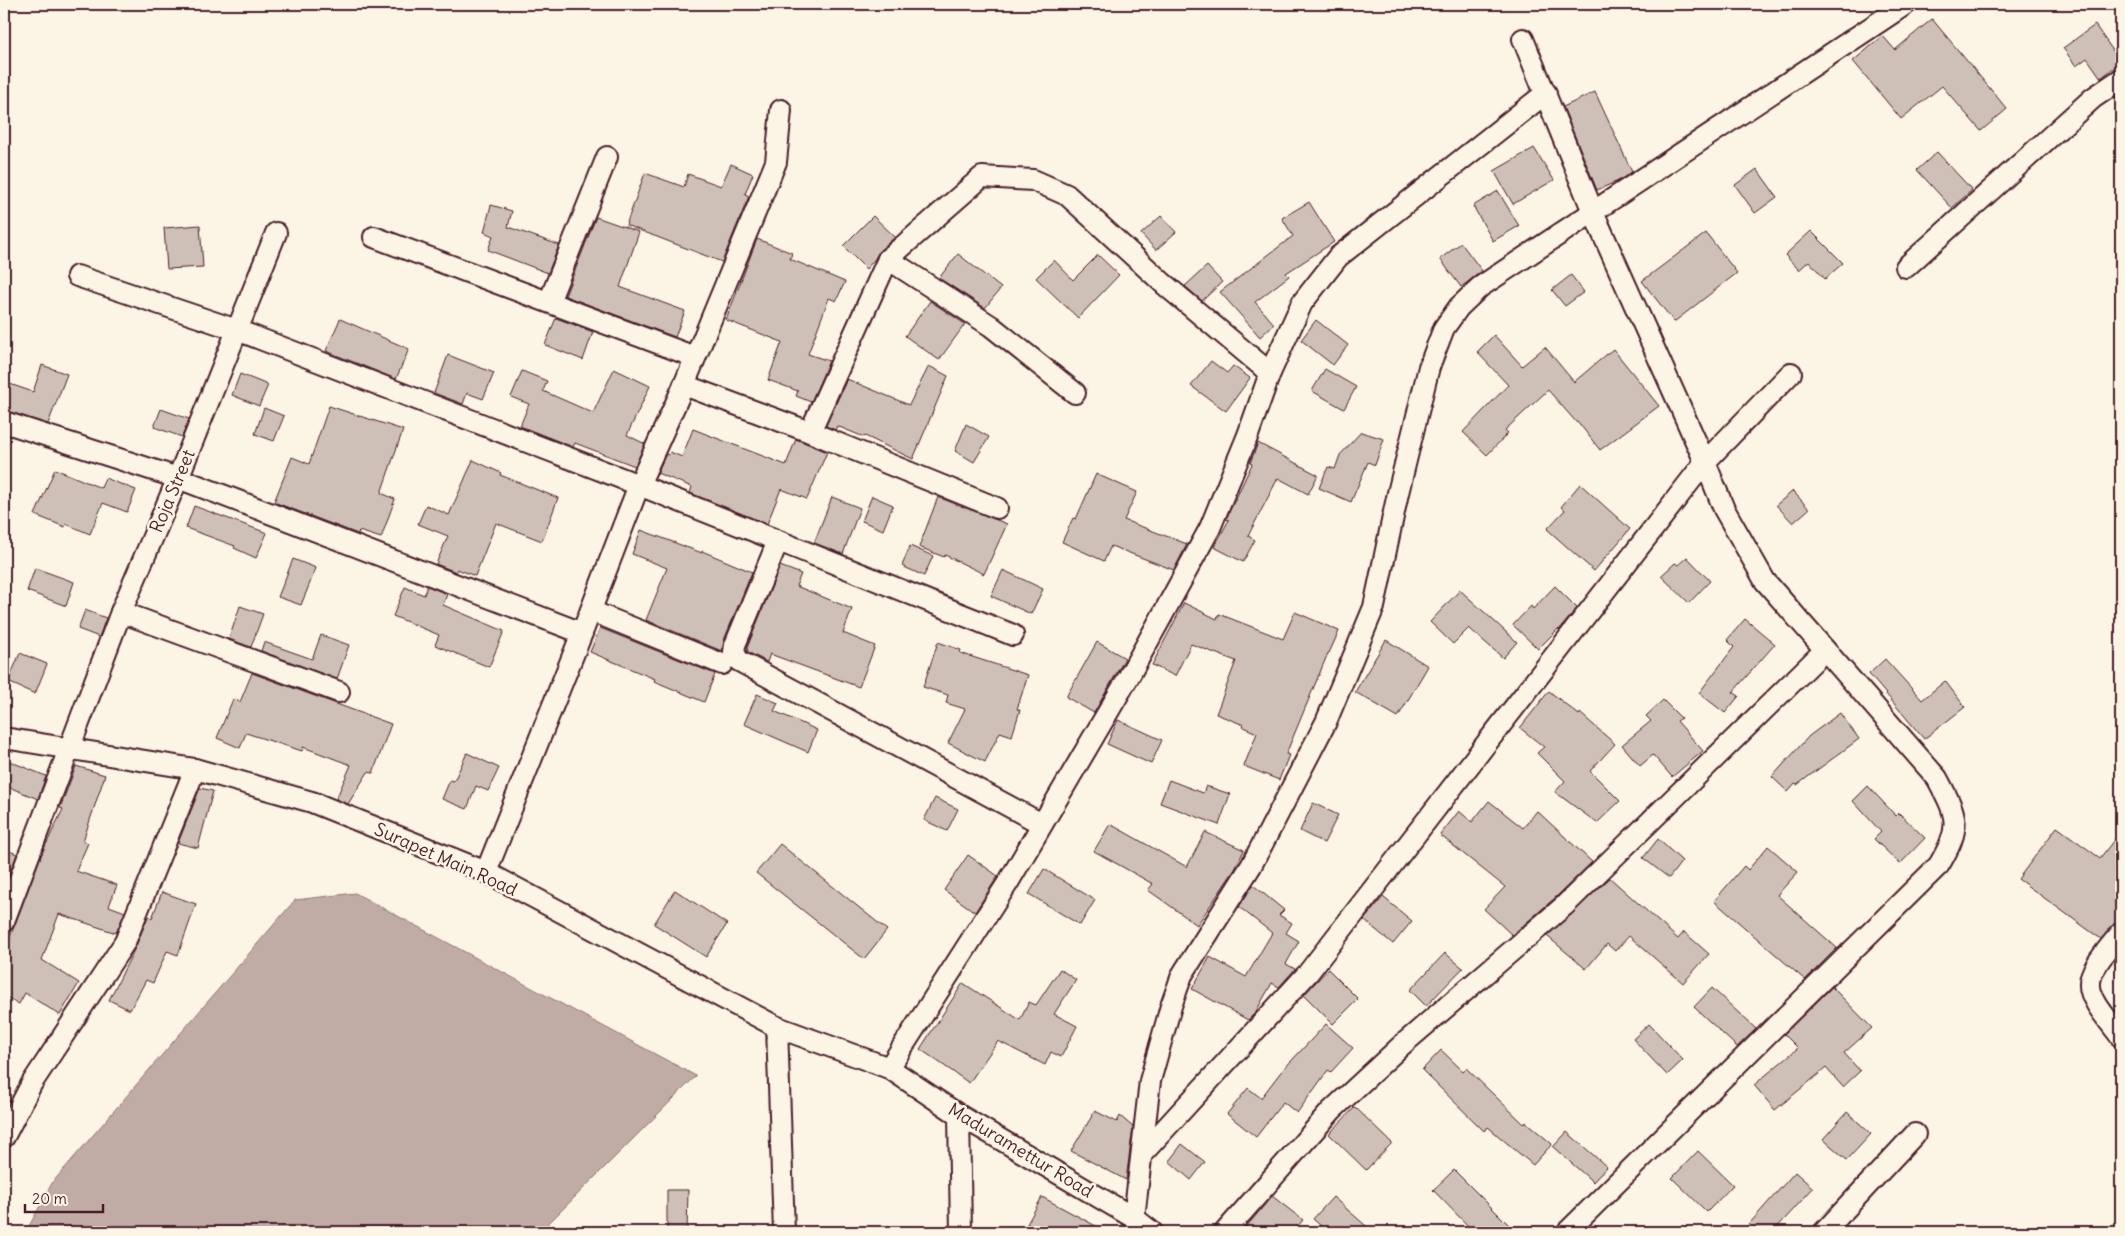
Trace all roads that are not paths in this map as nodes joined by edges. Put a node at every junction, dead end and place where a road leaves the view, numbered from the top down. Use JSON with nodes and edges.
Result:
{"nodes":[{"id":1,"x":1906,"y":4,"type":"edge"},
{"id":2,"x":1524,"y":39,"type":"dead end"},
{"id":3,"x":2121,"y":79,"type":"edge"},
{"id":4,"x":1546,"y":93,"type":"junction"},
{"id":5,"x":781,"y":110,"type":"dead end"},
{"id":6,"x":608,"y":158,"type":"dead end"},
{"id":7,"x":1593,"y":212,"type":"junction"},
{"id":8,"x":276,"y":233,"type":"dead end"},
{"id":9,"x":374,"y":237,"type":"dead end"},
{"id":10,"x":888,"y":259,"type":"junction"},
{"id":11,"x":1906,"y":267,"type":"dead end"},
{"id":12,"x":77,"y":276,"type":"dead end"},
{"id":13,"x":549,"y":302,"type":"junction"},
{"id":14,"x":237,"y":330,"type":"junction"},
{"id":15,"x":695,"y":357,"type":"junction"},
{"id":16,"x":1270,"y":373,"type":"junction"},
{"id":17,"x":1791,"y":373,"type":"dead end"},
{"id":18,"x":684,"y":385,"type":"junction"},
{"id":19,"x":1075,"y":393,"type":"dead end"},
{"id":20,"x":4,"y":422,"type":"edge"},
{"id":21,"x":810,"y":432,"type":"junction"},
{"id":22,"x":1705,"y":462,"type":"junction"},
{"id":23,"x":178,"y":478,"type":"junction"},
{"id":24,"x":639,"y":485,"type":"junction"},
{"id":25,"x":997,"y":508,"type":"dead end"},
{"id":26,"x":778,"y":541,"type":"junction"},
{"id":27,"x":591,"y":611,"type":"junction"},
{"id":28,"x":121,"y":612,"type":"junction"},
{"id":29,"x":582,"y":633,"type":"junction"},
{"id":30,"x":1013,"y":635,"type":"dead end"},
{"id":31,"x":1825,"y":650,"type":"junction"},
{"id":32,"x":722,"y":664,"type":"dead end"},
{"id":33,"x":339,"y":692,"type":"dead end"},
{"id":34,"x":4,"y":738,"type":"edge"},
{"id":35,"x":69,"y":749,"type":"junction"},
{"id":36,"x":195,"y":769,"type":"junction"},
{"id":37,"x":1042,"y":824,"type":"junction"},
{"id":38,"x":486,"y":872,"type":"junction"},
{"id":39,"x":4,"y":922,"type":"edge"},
{"id":40,"x":2121,"y":933,"type":"edge"},
{"id":41,"x":777,"y":1027,"type":"junction"},
{"id":42,"x":2121,"y":1037,"type":"edge"},
{"id":43,"x":889,"y":1068,"type":"junction"},
{"id":44,"x":959,"y":1114,"type":"junction"},
{"id":45,"x":1915,"y":1134,"type":"dead end"},
{"id":46,"x":4,"y":1137,"type":"edge"},
{"id":47,"x":1142,"y":1154,"type":"junction"},
{"id":48,"x":1134,"y":1218,"type":"junction"},
{"id":49,"x":784,"y":1232,"type":"edge"},
{"id":50,"x":961,"y":1232,"type":"edge"},
{"id":51,"x":1152,"y":1232,"type":"edge"},
{"id":52,"x":1225,"y":1232,"type":"edge"},
{"id":53,"x":1567,"y":1232,"type":"edge"},
{"id":54,"x":1824,"y":1232,"type":"edge"}],
"edges":[{"from":1,"to":7,"type":"street"},
{"from":2,"to":4,"type":"street"},
{"from":3,"to":11,"type":"street"},
{"from":4,"to":7,"type":"street"},
{"from":4,"to":16,"type":"street"},
{"from":5,"to":15,"type":"street"},
{"from":6,"to":13,"type":"street"},
{"from":7,"to":22,"type":"street"},
{"from":7,"to":47,"type":"street"},
{"from":8,"to":14,"type":"street","name":"Roja Street"},
{"from":9,"to":13,"type":"street"},
{"from":10,"to":16,"type":"street"},
{"from":10,"to":19,"type":"street"},
{"from":10,"to":21,"type":"street"},
{"from":12,"to":14,"type":"street"},
{"from":13,"to":15,"type":"street"},
{"from":14,"to":23,"type":"street","name":"Roja Street"},
{"from":14,"to":24,"type":"street"},
{"from":15,"to":18,"type":"street"},
{"from":16,"to":37,"type":"street"},
{"from":17,"to":22,"type":"street"},
{"from":18,"to":21,"type":"street"},
{"from":18,"to":24,"type":"street"},
{"from":20,"to":23,"type":"street"},
{"from":21,"to":25,"type":"street"},
{"from":22,"to":31,"type":"street"},
{"from":22,"to":47,"type":"street"},
{"from":23,"to":28,"type":"street","name":"Roja Street"},
{"from":23,"to":29,"type":"street"},
{"from":24,"to":26,"type":"street"},
{"from":24,"to":27,"type":"street"},
{"from":26,"to":30,"type":"street"},
{"from":26,"to":37,"type":"street"},
{"from":27,"to":29,"type":"street"},
{"from":27,"to":32,"type":"street"},
{"from":28,"to":33,"type":"street"},
{"from":28,"to":35,"type":"street","name":"Roja Street"},
{"from":29,"to":38,"type":"street"},
{"from":31,"to":52,"type":"street"},
{"from":31,"to":53,"type":"street"},
{"from":34,"to":35,"type":"street","name":"Surapet Main Road"},
{"from":35,"to":36,"type":"street","name":"Surapet Main Road"},
{"from":35,"to":39,"type":"street","name":"Roja Street"},
{"from":36,"to":38,"type":"street","name":"Surapet Main Road"},
{"from":36,"to":46,"type":"street"},
{"from":37,"to":43,"type":"street"},
{"from":38,"to":41,"type":"street","name":"Surapet Main Road"},
{"from":40,"to":42,"type":"street"},
{"from":41,"to":43,"type":"street","name":"Surapet Main Road"},
{"from":41,"to":49,"type":"street"},
{"from":43,"to":44,"type":"street","name":"Maduramettur Road"},
{"from":44,"to":48,"type":"street","name":"Maduramettur Road"},
{"from":44,"to":50,"type":"street"},
{"from":45,"to":54,"type":"street"},
{"from":47,"to":48,"type":"street"},
{"from":48,"to":51,"type":"street","name":"Maduramettur Road"}]}
